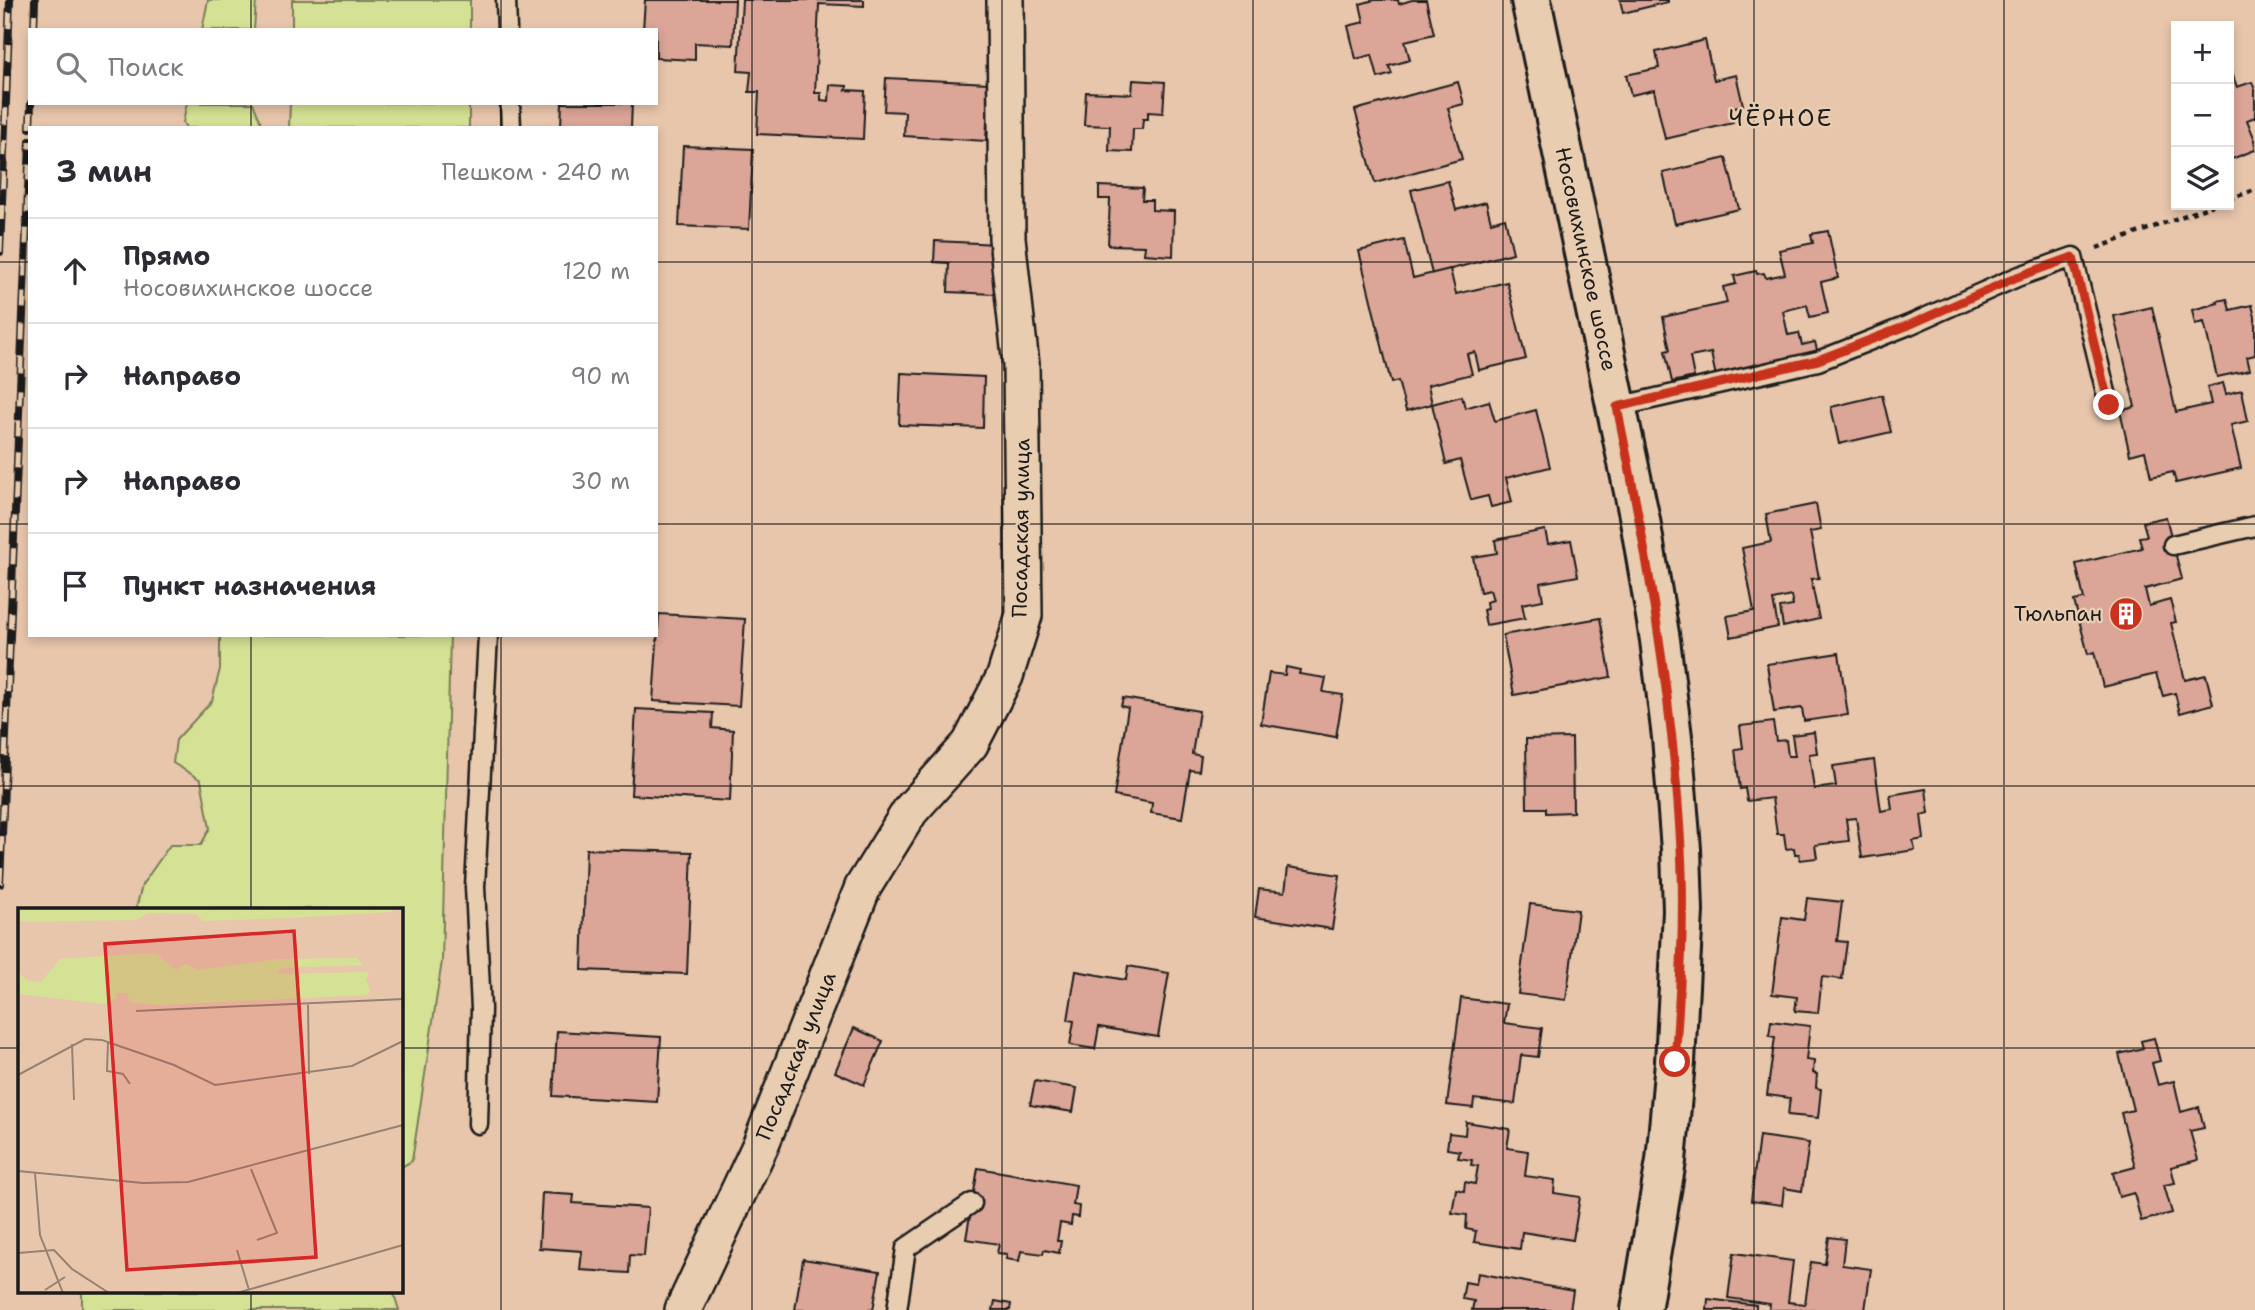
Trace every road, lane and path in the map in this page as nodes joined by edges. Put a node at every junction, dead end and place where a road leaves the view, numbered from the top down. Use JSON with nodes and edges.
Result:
{"nodes":[{"id":1,"x":506,"y":0,"type":"edge"},
{"id":2,"x":1005,"y":0,"type":"edge"},
{"id":3,"x":1531,"y":0,"type":"edge"},
{"id":4,"x":507,"y":28,"type":"edge"},
{"id":5,"x":510,"y":105,"type":"edge"},
{"id":6,"x":511,"y":126,"type":"edge"},
{"id":7,"x":2255,"y":190,"type":"edge"},
{"id":8,"x":2234,"y":197,"type":"edge"},
{"id":9,"x":2200,"y":210,"type":"edge"},
{"id":10,"x":2073,"y":257,"type":"junction"},
{"id":11,"x":2109,"y":405,"type":"dead end"},
{"id":12,"x":1617,"y":407,"type":"junction"},
{"id":13,"x":2255,"y":526,"type":"edge"},
{"id":14,"x":2173,"y":545,"type":"dead end"},
{"id":15,"x":488,"y":637,"type":"edge"},
{"id":16,"x":478,"y":1124,"type":"dead end"},
{"id":17,"x":972,"y":1203,"type":"dead end"},
{"id":18,"x":683,"y":1310,"type":"edge"},
{"id":19,"x":897,"y":1310,"type":"edge"},
{"id":20,"x":1641,"y":1310,"type":"edge"}],
"edges":[{"from":1,"to":4,"type":"lane"},
{"from":2,"to":18,"type":"street","name":"Посадская улица"},
{"from":3,"to":12,"type":"main road","name":"Носовихинское шоссе"},
{"from":5,"to":6,"type":"lane"},
{"from":7,"to":8,"type":"path"},
{"from":9,"to":10,"type":"path"},
{"from":10,"to":11,"type":"lane"},
{"from":10,"to":12,"type":"lane"},
{"from":12,"to":20,"type":"main road","name":"Носовихинское шоссе"},
{"from":13,"to":14,"type":"lane"},
{"from":15,"to":16,"type":"lane"},
{"from":17,"to":19,"type":"lane"}]}
